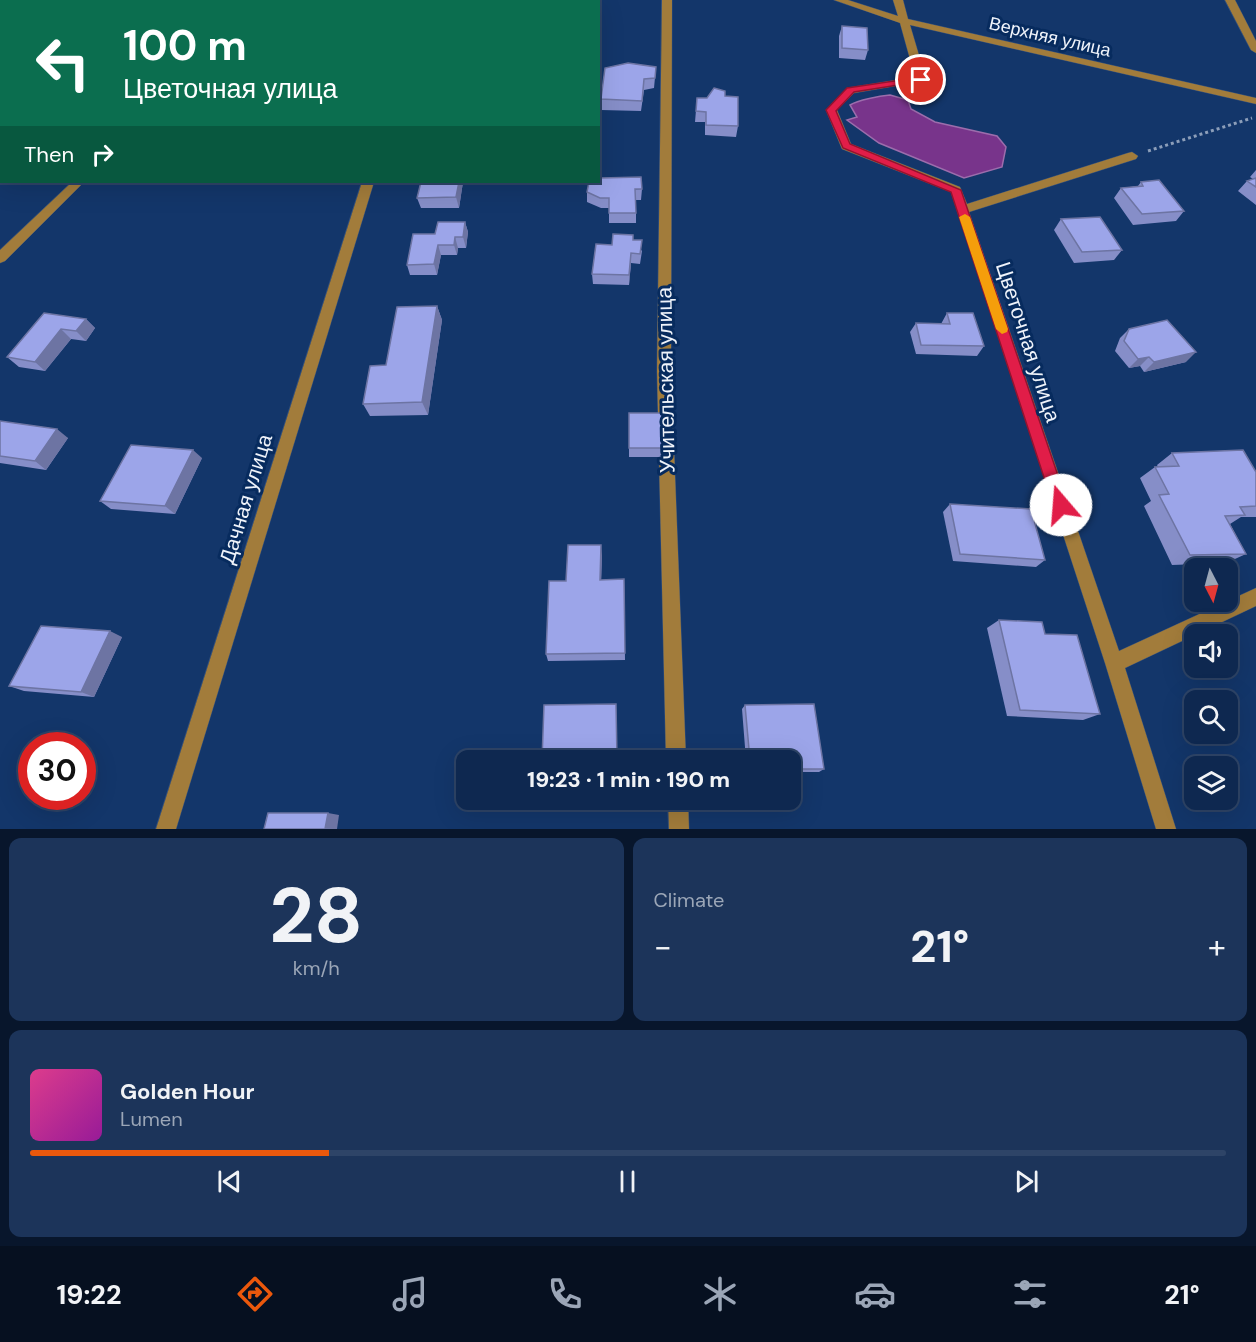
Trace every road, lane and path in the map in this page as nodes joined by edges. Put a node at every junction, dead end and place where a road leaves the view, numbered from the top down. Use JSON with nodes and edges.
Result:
{"nodes":[{"id":1,"x":667,"y":0,"type":"edge"},
{"id":2,"x":838,"y":0,"type":"edge"},
{"id":3,"x":898,"y":0,"type":"edge"},
{"id":4,"x":1230,"y":0,"type":"edge"},
{"id":5,"x":904,"y":21,"type":"junction"},
{"id":6,"x":1256,"y":50,"type":"edge"},
{"id":7,"x":1256,"y":101,"type":"edge"},
{"id":8,"x":1256,"y":117,"type":"edge"},
{"id":9,"x":1132,"y":156,"type":"joint"},
{"id":10,"x":77,"y":183,"type":"edge"},
{"id":11,"x":368,"y":183,"type":"edge"},
{"id":12,"x":962,"y":210,"type":"junction"},
{"id":13,"x":0,"y":258,"type":"edge"},
{"id":14,"x":1256,"y":597,"type":"edge"},
{"id":15,"x":1114,"y":663,"type":"junction"},
{"id":16,"x":676,"y":750,"type":"edge"},
{"id":17,"x":678,"y":810,"type":"edge"},
{"id":18,"x":166,"y":829,"type":"edge"},
{"id":19,"x":679,"y":829,"type":"edge"},
{"id":20,"x":1166,"y":829,"type":"edge"}],
"edges":[{"from":1,"to":16,"type":"street","name":"Учительская улица"},
{"from":2,"to":5,"type":"street","name":"Верхняя улица"},
{"from":3,"to":5,"type":"street","name":"Цветочная улица"},
{"from":4,"to":6,"type":"street"},
{"from":5,"to":7,"type":"street","name":"Верхняя улица"},
{"from":5,"to":12,"type":"street","name":"Цветочная улица"},
{"from":8,"to":9,"type":"path"},
{"from":9,"to":12,"type":"street"},
{"from":10,"to":13,"type":"street"},
{"from":11,"to":18,"type":"street","name":"Дачная улица"},
{"from":12,"to":15,"type":"street","name":"Цветочная улица"},
{"from":14,"to":15,"type":"street"},
{"from":15,"to":20,"type":"street","name":"Цветочная улица"},
{"from":17,"to":19,"type":"street"}]}
